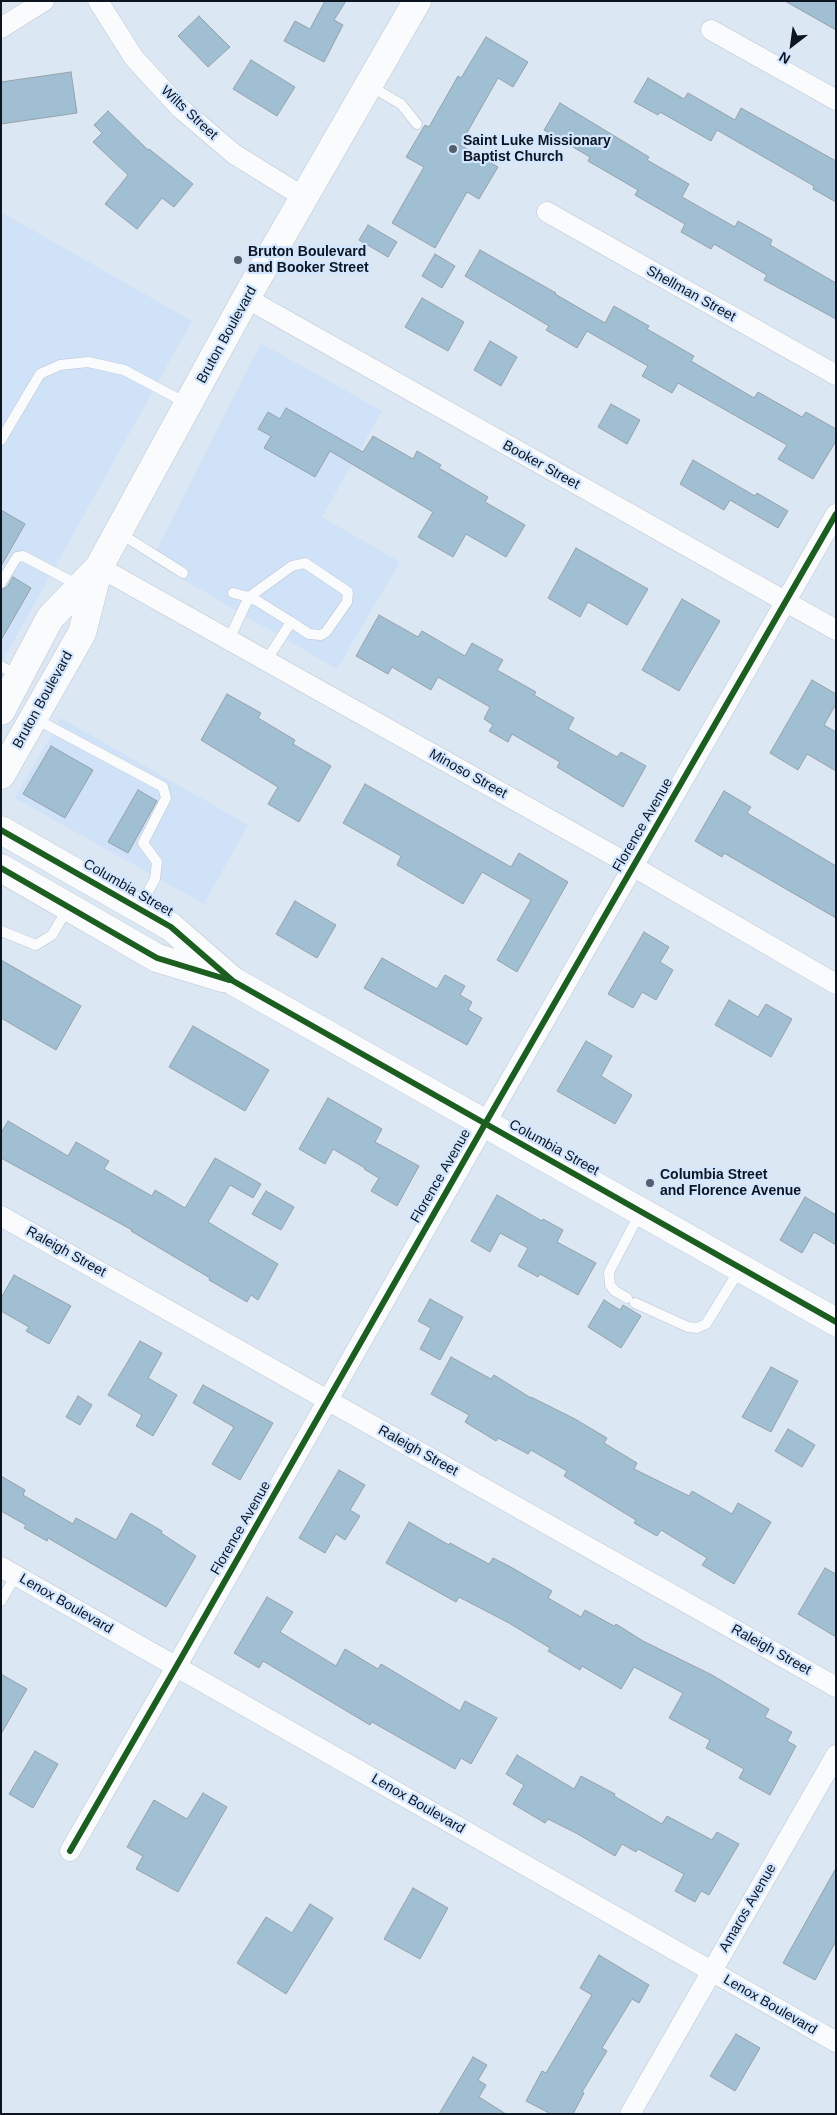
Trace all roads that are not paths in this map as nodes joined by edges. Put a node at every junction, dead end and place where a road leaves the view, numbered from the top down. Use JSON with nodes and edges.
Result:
{"nodes":[{"id":1,"x":44,"y":1,"type":"edge"},
{"id":2,"x":98,"y":1,"type":"edge"},
{"id":3,"x":417,"y":1,"type":"edge"},
{"id":4,"x":1,"y":28,"type":"edge"},
{"id":5,"x":711,"y":30,"type":"dead end"},
{"id":6,"x":369,"y":85,"type":"junction"},
{"id":7,"x":836,"y":100,"type":"edge"},
{"id":8,"x":417,"y":124,"type":"dead end"},
{"id":9,"x":304,"y":198,"type":"junction"},
{"id":10,"x":547,"y":212,"type":"dead end"},
{"id":11,"x":246,"y":298,"type":"junction"},
{"id":12,"x":836,"y":375,"type":"edge"},
{"id":13,"x":189,"y":404,"type":"junction"},
{"id":14,"x":1,"y":440,"type":"edge"},
{"id":15,"x":836,"y":514,"type":"edge"},
{"id":16,"x":118,"y":532,"type":"junction"},
{"id":17,"x":99,"y":567,"type":"junction"},
{"id":18,"x":183,"y":573,"type":"dead end"},
{"id":19,"x":1,"y":583,"type":"edge"},
{"id":20,"x":80,"y":586,"type":"junction"},
{"id":21,"x":233,"y":593,"type":"dead end"},
{"id":22,"x":249,"y":597,"type":"junction"},
{"id":23,"x":784,"y":602,"type":"junction"},
{"id":24,"x":291,"y":622,"type":"junction"},
{"id":25,"x":836,"y":630,"type":"edge"},
{"id":26,"x":228,"y":639,"type":"junction"},
{"id":27,"x":266,"y":661,"type":"junction"},
{"id":28,"x":10,"y":671,"type":"edge"},
{"id":29,"x":1,"y":711,"type":"edge"},
{"id":30,"x":33,"y":718,"type":"junction"},
{"id":31,"x":1,"y":775,"type":"edge"},
{"id":32,"x":1,"y":830,"type":"edge"},
{"id":33,"x":634,"y":867,"type":"junction"},
{"id":34,"x":1,"y":868,"type":"edge"},
{"id":35,"x":69,"y":907,"type":"junction"},
{"id":36,"x":138,"y":908,"type":"junction"},
{"id":37,"x":1,"y":931,"type":"edge"},
{"id":38,"x":233,"y":981,"type":"junction"},
{"id":39,"x":836,"y":984,"type":"edge"},
{"id":40,"x":485,"y":1124,"type":"junction"},
{"id":41,"x":641,"y":1212,"type":"junction"},
{"id":42,"x":1,"y":1216,"type":"edge"},
{"id":43,"x":740,"y":1268,"type":"junction"},
{"id":44,"x":836,"y":1322,"type":"edge"},
{"id":45,"x":328,"y":1400,"type":"junction"},
{"id":46,"x":8,"y":1571,"type":"edge"},
{"id":47,"x":1,"y":1601,"type":"edge"},
{"id":48,"x":176,"y":1667,"type":"junction"},
{"id":49,"x":836,"y":1686,"type":"edge"},
{"id":50,"x":836,"y":1755,"type":"edge"},
{"id":51,"x":70,"y":1851,"type":"dead end"},
{"id":52,"x":712,"y":1971,"type":"junction"},
{"id":53,"x":836,"y":2042,"type":"edge"},
{"id":54,"x":630,"y":2114,"type":"edge"}],
"edges":[{"from":1,"to":4,"type":"street"},
{"from":2,"to":9,"type":"street","name":"Wilts Street"},
{"from":3,"to":6,"type":"street","name":"Bruton Boulevard"},
{"from":5,"to":7,"type":"street"},
{"from":6,"to":8,"type":"lane"},
{"from":6,"to":9,"type":"street","name":"Bruton Boulevard"},
{"from":9,"to":11,"type":"street","name":"Bruton Boulevard"},
{"from":10,"to":12,"type":"street","name":"Shellman Street"},
{"from":11,"to":13,"type":"street","name":"Bruton Boulevard"},
{"from":11,"to":23,"type":"street","name":"Booker Street"},
{"from":13,"to":14,"type":"lane"},
{"from":13,"to":16,"type":"street","name":"Bruton Boulevard"},
{"from":15,"to":23,"type":"street","name":"Florence Avenue"},
{"from":16,"to":17,"type":"street","name":"Bruton Boulevard"},
{"from":16,"to":18,"type":"lane"},
{"from":17,"to":20,"type":"street","name":"Bruton Boulevard"},
{"from":17,"to":26,"type":"street","name":"Minoso Street"},
{"from":17,"to":30,"type":"street","name":"Bruton Boulevard"},
{"from":19,"to":20,"type":"lane"},
{"from":20,"to":28,"type":"street","name":"Bruton Boulevard"},
{"from":21,"to":22,"type":"lane"},
{"from":22,"to":24,"type":"lane"},
{"from":22,"to":24,"type":"lane"},
{"from":22,"to":26,"type":"lane"},
{"from":23,"to":25,"type":"street","name":"Booker Street"},
{"from":23,"to":33,"type":"street","name":"Florence Avenue"},
{"from":24,"to":27,"type":"lane"},
{"from":26,"to":27,"type":"street","name":"Minoso Street"},
{"from":27,"to":33,"type":"street","name":"Minoso Street"},
{"from":28,"to":29,"type":"street","name":"Bruton Boulevard"},
{"from":30,"to":31,"type":"street","name":"Bruton Boulevard"},
{"from":30,"to":36,"type":"lane"},
{"from":32,"to":36,"type":"street","name":"Columbia Street"},
{"from":33,"to":39,"type":"street","name":"Minoso Street"},
{"from":33,"to":40,"type":"street","name":"Florence Avenue"},
{"from":34,"to":35,"type":"street","name":"Columbia Street"},
{"from":35,"to":37,"type":"lane"},
{"from":35,"to":38,"type":"street","name":"Columbia Street"},
{"from":36,"to":38,"type":"street","name":"Columbia Street"},
{"from":38,"to":40,"type":"street","name":"Columbia Street"},
{"from":40,"to":41,"type":"street","name":"Columbia Street"},
{"from":40,"to":45,"type":"street","name":"Florence Avenue"},
{"from":41,"to":43,"type":"street","name":"Columbia Street"},
{"from":41,"to":43,"type":"lane"},
{"from":42,"to":45,"type":"street","name":"Raleigh Street"},
{"from":43,"to":44,"type":"street","name":"Columbia Street"},
{"from":45,"to":48,"type":"street","name":"Florence Avenue"},
{"from":45,"to":49,"type":"street","name":"Raleigh Street"},
{"from":46,"to":47,"type":"lane"},
{"from":46,"to":48,"type":"street","name":"Lenox Boulevard"},
{"from":48,"to":51,"type":"street","name":"Florence Avenue"},
{"from":48,"to":52,"type":"street","name":"Lenox Boulevard"},
{"from":50,"to":52,"type":"street","name":"Amaros Avenue"},
{"from":52,"to":53,"type":"street","name":"Lenox Boulevard"},
{"from":52,"to":54,"type":"street","name":"Amaros Avenue"}]}
